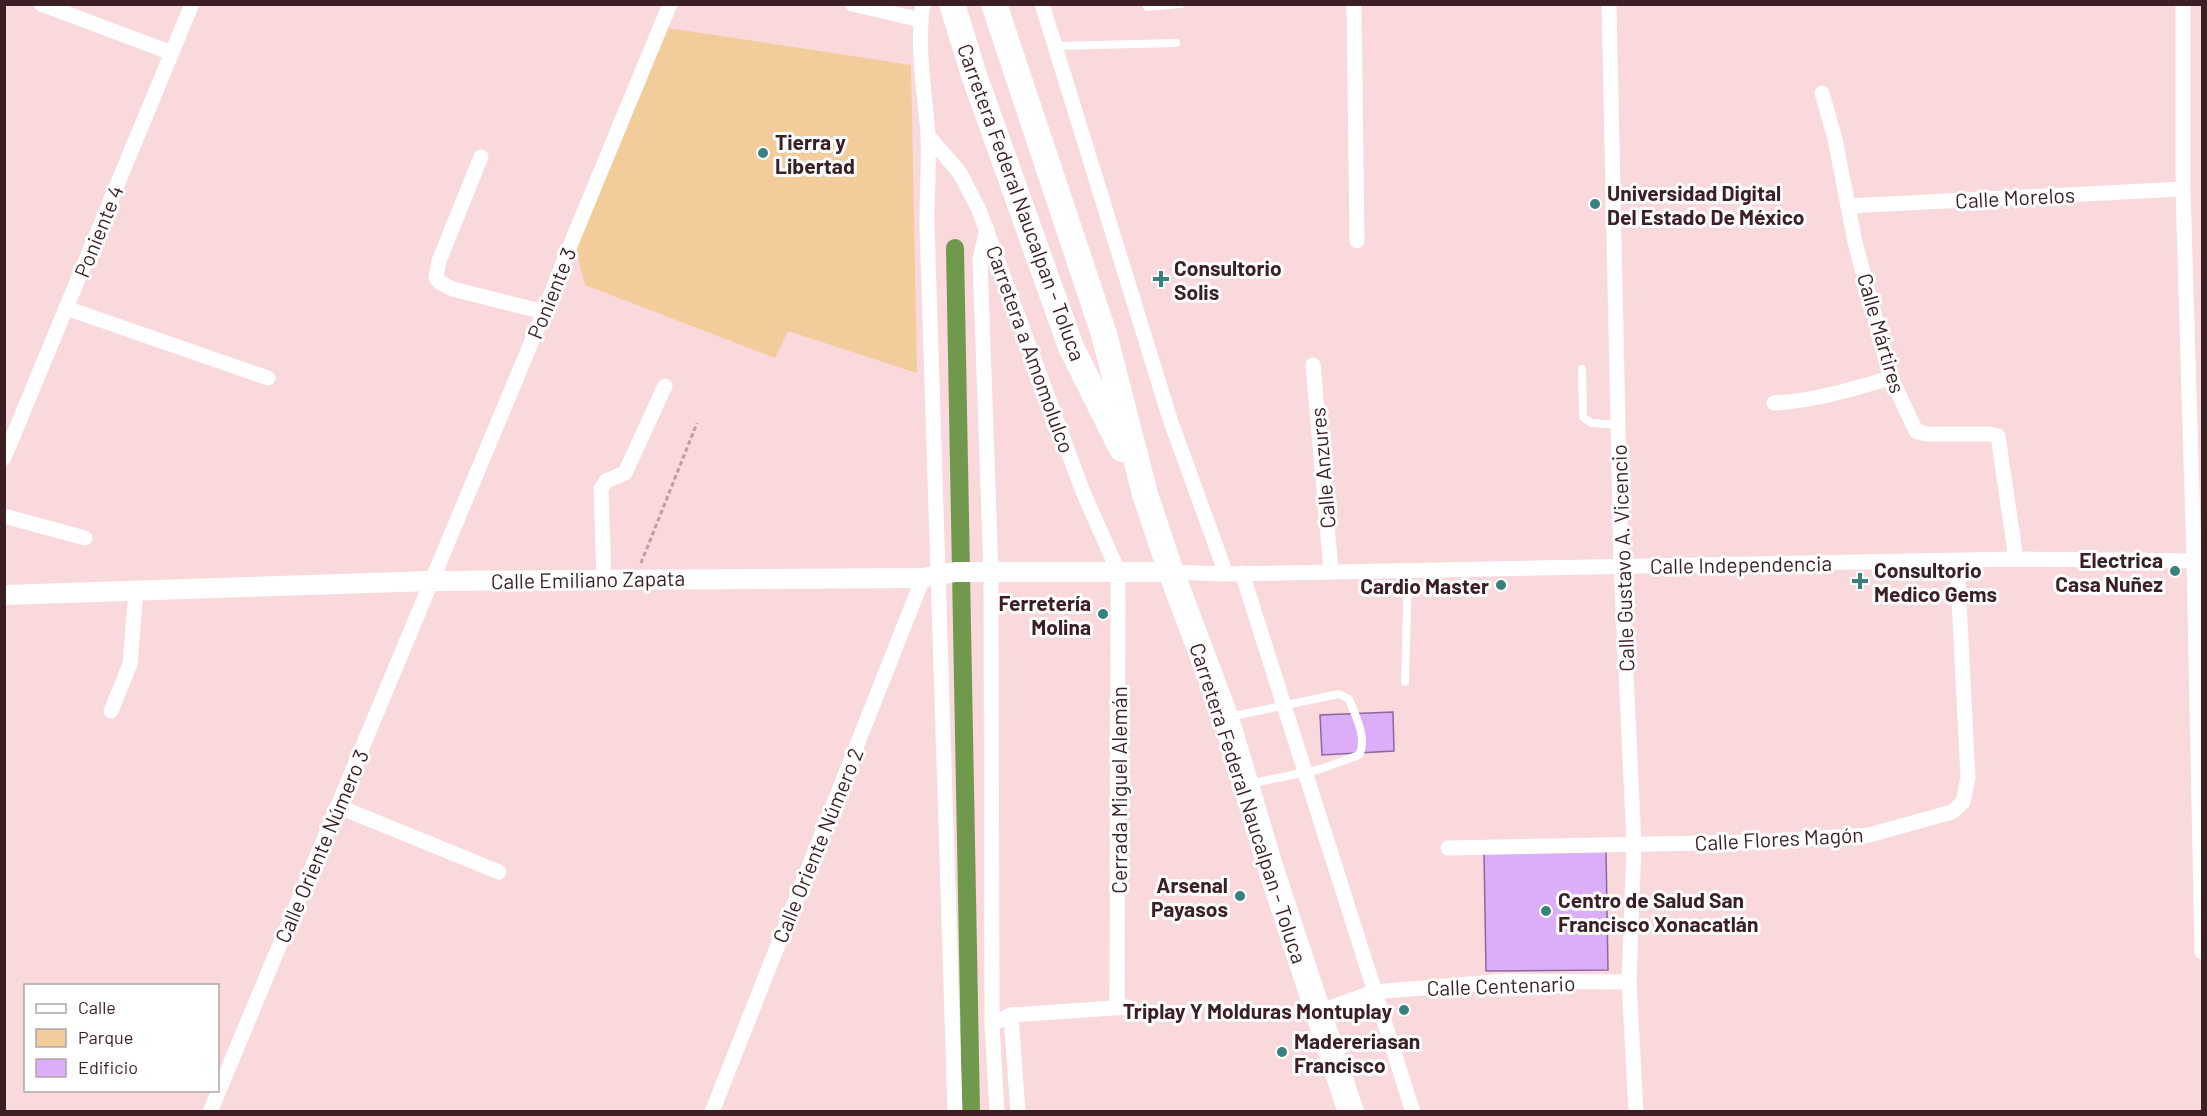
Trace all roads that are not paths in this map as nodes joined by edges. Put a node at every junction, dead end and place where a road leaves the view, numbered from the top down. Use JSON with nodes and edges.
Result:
{"nodes":[{"id":1,"x":40,"y":4,"type":"edge"},
{"id":2,"x":192,"y":4,"type":"edge"},
{"id":3,"x":670,"y":4,"type":"edge"},
{"id":4,"x":852,"y":4,"type":"edge"},
{"id":5,"x":923,"y":4,"type":"edge"},
{"id":6,"x":952,"y":4,"type":"edge"},
{"id":7,"x":994,"y":4,"type":"edge"},
{"id":8,"x":1042,"y":4,"type":"edge"},
{"id":9,"x":1181,"y":4,"type":"edge"},
{"id":10,"x":1354,"y":4,"type":"edge"},
{"id":11,"x":1610,"y":4,"type":"edge"},
{"id":12,"x":2183,"y":4,"type":"edge"},
{"id":13,"x":1147,"y":7,"type":"dead end"},
{"id":14,"x":921,"y":21,"type":"junction"},
{"id":15,"x":1176,"y":43,"type":"dead end"},
{"id":16,"x":1055,"y":46,"type":"junction"},
{"id":17,"x":172,"y":53,"type":"junction"},
{"id":18,"x":1822,"y":93,"type":"dead end"},
{"id":19,"x":928,"y":136,"type":"junction"},
{"id":20,"x":481,"y":157,"type":"dead end"},
{"id":21,"x":2183,"y":189,"type":"junction"},
{"id":22,"x":1848,"y":206,"type":"junction"},
{"id":23,"x":987,"y":229,"type":"junction"},
{"id":24,"x":1357,"y":241,"type":"dead end"},
{"id":25,"x":66,"y":308,"type":"junction"},
{"id":26,"x":544,"y":312,"type":"junction"},
{"id":27,"x":2195,"y":364,"type":"edge"},
{"id":28,"x":1313,"y":365,"type":"dead end"},
{"id":29,"x":1582,"y":369,"type":"dead end"},
{"id":30,"x":268,"y":378,"type":"dead end"},
{"id":31,"x":1891,"y":378,"type":"junction"},
{"id":32,"x":665,"y":386,"type":"dead end"},
{"id":33,"x":1774,"y":403,"type":"dead end"},
{"id":34,"x":1618,"y":425,"type":"junction"},
{"id":35,"x":4,"y":458,"type":"edge"},
{"id":36,"x":1145,"y":495,"type":"junction"},
{"id":37,"x":4,"y":516,"type":"edge"},
{"id":38,"x":85,"y":538,"type":"dead end"},
{"id":39,"x":2016,"y":559,"type":"junction"},
{"id":40,"x":1957,"y":561,"type":"junction"},
{"id":41,"x":2198,"y":561,"type":"edge"},
{"id":42,"x":1621,"y":565,"type":"junction"},
{"id":43,"x":1408,"y":570,"type":"junction"},
{"id":44,"x":1118,"y":571,"type":"junction"},
{"id":45,"x":1331,"y":571,"type":"junction"},
{"id":46,"x":1171,"y":572,"type":"junction"},
{"id":47,"x":1242,"y":573,"type":"junction"},
{"id":48,"x":956,"y":574,"type":"junction"},
{"id":49,"x":1226,"y":574,"type":"junction"},
{"id":50,"x":604,"y":580,"type":"junction"},
{"id":51,"x":431,"y":581,"type":"junction"},
{"id":52,"x":136,"y":591,"type":"junction"},
{"id":53,"x":4,"y":595,"type":"edge"},
{"id":54,"x":1405,"y":682,"type":"dead end"},
{"id":55,"x":1283,"y":706,"type":"junction"},
{"id":56,"x":111,"y":711,"type":"dead end"},
{"id":57,"x":1226,"y":718,"type":"junction"},
{"id":58,"x":1305,"y":771,"type":"junction"},
{"id":59,"x":1244,"y":785,"type":"junction"},
{"id":60,"x":337,"y":806,"type":"junction"},
{"id":61,"x":1634,"y":844,"type":"junction"},
{"id":62,"x":1448,"y":848,"type":"dead end"},
{"id":63,"x":499,"y":872,"type":"dead end"},
{"id":64,"x":2202,"y":952,"type":"edge"},
{"id":65,"x":1629,"y":982,"type":"junction"},
{"id":66,"x":1374,"y":992,"type":"junction"},
{"id":67,"x":1318,"y":1012,"type":"junction"},
{"id":68,"x":1011,"y":1015,"type":"junction"},
{"id":69,"x":992,"y":1024,"type":"junction"},
{"id":70,"x":219,"y":1090,"type":"edge"},
{"id":71,"x":218,"y":1092,"type":"edge"},
{"id":72,"x":210,"y":1112,"type":"edge"},
{"id":73,"x":712,"y":1112,"type":"edge"},
{"id":74,"x":955,"y":1112,"type":"edge"},
{"id":75,"x":997,"y":1112,"type":"edge"},
{"id":76,"x":1018,"y":1112,"type":"edge"},
{"id":77,"x":1351,"y":1112,"type":"edge"},
{"id":78,"x":1413,"y":1112,"type":"edge"},
{"id":79,"x":1636,"y":1112,"type":"edge"}],
"edges":[{"from":1,"to":17,"type":"street"},
{"from":2,"to":17,"type":"street","name":"Poniente 4"},
{"from":3,"to":26,"type":"street","name":"Poniente 3"},
{"from":4,"to":14,"type":"street"},
{"from":5,"to":14,"type":"street"},
{"from":6,"to":36,"type":"main road","name":"Carretera Federal Naucalpan - Toluca"},
{"from":7,"to":36,"type":"main road","name":"Carretera Federal Naucalpan - Toluca"},
{"from":8,"to":16,"type":"street"},
{"from":9,"to":13,"type":"lane"},
{"from":10,"to":24,"type":"street"},
{"from":11,"to":34,"type":"street","name":"Calle Gustavo A. Vicencio"},
{"from":12,"to":21,"type":"street"},
{"from":14,"to":19,"type":"street"},
{"from":15,"to":16,"type":"lane"},
{"from":16,"to":49,"type":"street"},
{"from":17,"to":25,"type":"street","name":"Poniente 4"},
{"from":18,"to":22,"type":"street","name":"Calle Mártires"},
{"from":19,"to":23,"type":"street","name":"Carretera a Amomolulco"},
{"from":19,"to":48,"type":"street"},
{"from":20,"to":26,"type":"street"},
{"from":21,"to":22,"type":"street","name":"Calle Morelos"},
{"from":21,"to":27,"type":"street"},
{"from":22,"to":31,"type":"street","name":"Calle Mártires"},
{"from":23,"to":44,"type":"street","name":"Carretera a Amomolulco"},
{"from":23,"to":48,"type":"street"},
{"from":25,"to":30,"type":"street"},
{"from":25,"to":35,"type":"street","name":"Poniente 4"},
{"from":26,"to":51,"type":"street","name":"Poniente 3"},
{"from":27,"to":41,"type":"street"},
{"from":28,"to":45,"type":"street","name":"Calle Anzures"},
{"from":29,"to":34,"type":"lane"},
{"from":31,"to":33,"type":"street"},
{"from":31,"to":39,"type":"street","name":"Calle Mártires"},
{"from":32,"to":50,"type":"street"},
{"from":34,"to":42,"type":"street","name":"Calle Gustavo A. Vicencio"},
{"from":36,"to":46,"type":"main road","name":"Carretera Federal Naucalpan - Toluca"},
{"from":37,"to":38,"type":"street"},
{"from":39,"to":40,"type":"street","name":"Calle Independencia"},
{"from":39,"to":41,"type":"street","name":"Calle Independencia"},
{"from":40,"to":42,"type":"street","name":"Calle Independencia"},
{"from":40,"to":61,"type":"street","name":"Calle Flores Magón"},
{"from":41,"to":64,"type":"street"},
{"from":42,"to":43,"type":"street","name":"Calle Independencia"},
{"from":42,"to":61,"type":"street","name":"Calle Gustavo A. Vicencio"},
{"from":43,"to":45,"type":"street","name":"Calle Independencia"},
{"from":43,"to":54,"type":"lane"},
{"from":44,"to":46,"type":"street","name":"Calle Emiliano Zapata"},
{"from":44,"to":48,"type":"street","name":"Calle Emiliano Zapata"},
{"from":44,"to":68,"type":"street","name":"Cerrada Miguel Alemán"},
{"from":45,"to":47,"type":"street","name":"Calle Independencia"},
{"from":46,"to":49,"type":"street","name":"Calle Independencia"},
{"from":46,"to":57,"type":"main road","name":"Carretera Federal Naucalpan - Toluca"},
{"from":47,"to":49,"type":"street","name":"Calle Independencia"},
{"from":47,"to":55,"type":"street"},
{"from":48,"to":50,"type":"street","name":"Calle Emiliano Zapata"},
{"from":48,"to":69,"type":"street"},
{"from":48,"to":73,"type":"street","name":"Calle Oriente Número 2"},
{"from":48,"to":74,"type":"street"},
{"from":50,"to":51,"type":"street","name":"Calle Emiliano Zapata"},
{"from":51,"to":52,"type":"street","name":"Calle Emiliano Zapata"},
{"from":51,"to":60,"type":"street","name":"Calle Oriente Número 3"},
{"from":52,"to":53,"type":"street","name":"Calle Emiliano Zapata"},
{"from":52,"to":56,"type":"street"},
{"from":55,"to":57,"type":"lane"},
{"from":55,"to":58,"type":"street"},
{"from":55,"to":58,"type":"lane"},
{"from":57,"to":59,"type":"main road","name":"Carretera Federal Naucalpan - Toluca"},
{"from":58,"to":59,"type":"lane"},
{"from":58,"to":66,"type":"street"},
{"from":59,"to":67,"type":"main road","name":"Carretera Federal Naucalpan - Toluca"},
{"from":60,"to":63,"type":"street"},
{"from":60,"to":70,"type":"street","name":"Calle Oriente Número 3"},
{"from":61,"to":62,"type":"street"},
{"from":61,"to":65,"type":"street","name":"Calle Gustavo A. Vicencio"},
{"from":65,"to":66,"type":"street","name":"Calle Centenario"},
{"from":65,"to":79,"type":"street","name":"Calle Gustavo A. Vicencio"},
{"from":66,"to":67,"type":"street","name":"Calle Centenario"},
{"from":66,"to":78,"type":"street"},
{"from":67,"to":77,"type":"main road","name":"Carretera Federal Naucalpan - Toluca"},
{"from":68,"to":69,"type":"street"},
{"from":68,"to":76,"type":"street"},
{"from":69,"to":75,"type":"street"},
{"from":71,"to":72,"type":"street","name":"Calle Oriente Número 3"}]}
